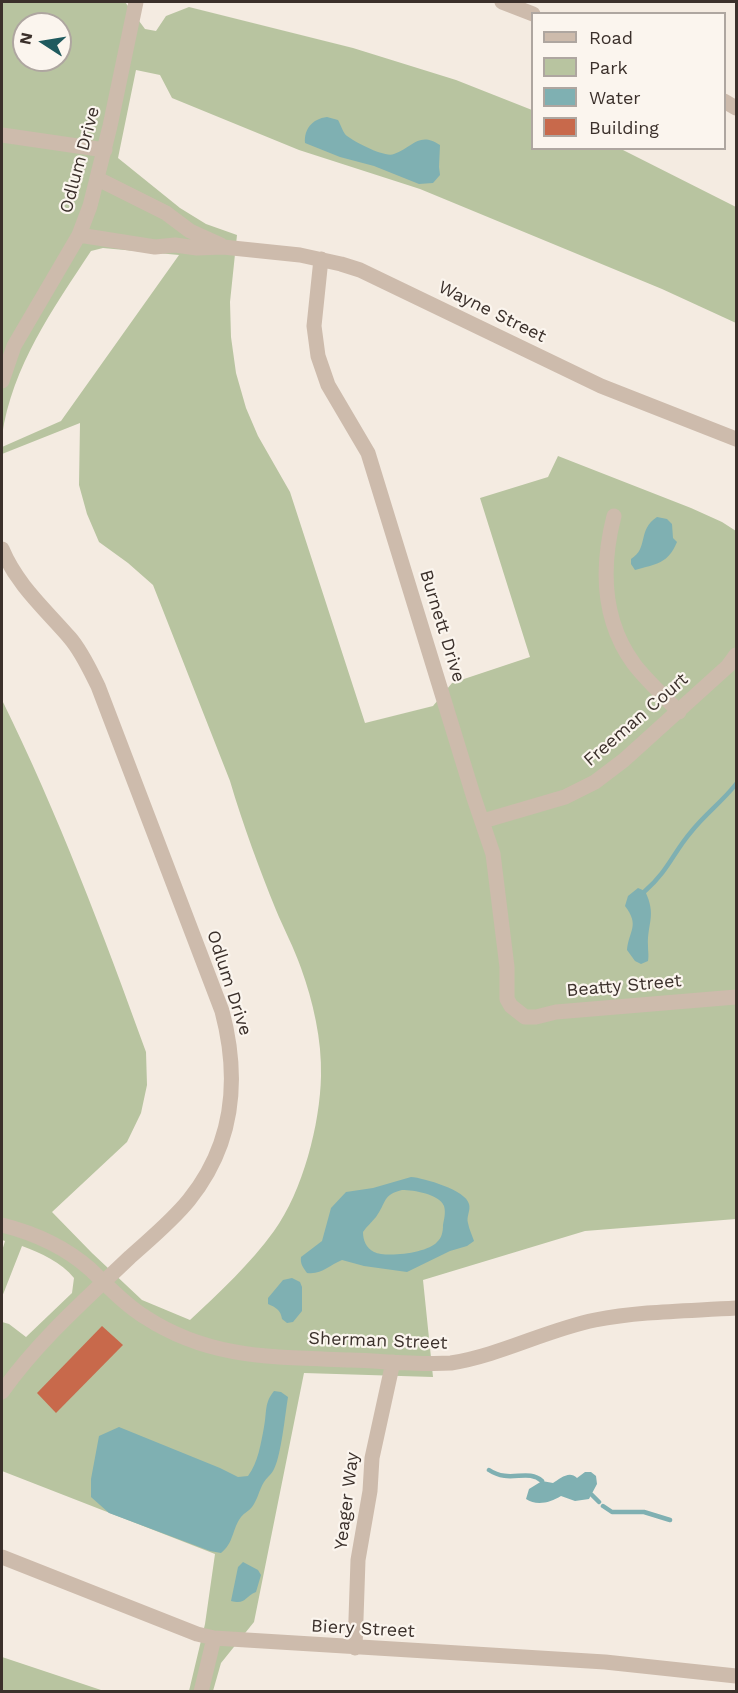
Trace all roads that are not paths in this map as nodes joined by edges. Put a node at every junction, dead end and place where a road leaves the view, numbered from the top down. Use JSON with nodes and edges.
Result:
{"nodes":[{"id":1,"x":136,"y":2,"type":"edge"},
{"id":2,"x":502,"y":2,"type":"edge"},
{"id":3,"x":531,"y":13,"type":"edge"},
{"id":4,"x":2,"y":135,"type":"edge"},
{"id":5,"x":105,"y":150,"type":"junction"},
{"id":6,"x":98,"y":179,"type":"junction"},
{"id":7,"x":80,"y":235,"type":"junction"},
{"id":8,"x":224,"y":247,"type":"junction"},
{"id":9,"x":321,"y":259,"type":"junction"},
{"id":10,"x":3,"y":371,"type":"edge"},
{"id":11,"x":736,"y":439,"type":"edge"},
{"id":12,"x":614,"y":516,"type":"dead end"},
{"id":13,"x":2,"y":549,"type":"edge"},
{"id":14,"x":736,"y":655,"type":"edge"},
{"id":15,"x":679,"y":712,"type":"junction"},
{"id":16,"x":483,"y":821,"type":"junction"},
{"id":17,"x":736,"y":997,"type":"edge"},
{"id":18,"x":517,"y":1011,"type":"joint"},
{"id":19,"x":2,"y":1225,"type":"edge"},
{"id":20,"x":104,"y":1283,"type":"junction"},
{"id":21,"x":736,"y":1308,"type":"edge"},
{"id":22,"x":393,"y":1362,"type":"junction"},
{"id":23,"x":2,"y":1392,"type":"edge"},
{"id":24,"x":2,"y":1557,"type":"edge"},
{"id":25,"x":214,"y":1638,"type":"junction"},
{"id":26,"x":355,"y":1648,"type":"junction"},
{"id":27,"x":736,"y":1676,"type":"edge"},
{"id":28,"x":201,"y":1692,"type":"edge"}],
"edges":[{"from":1,"to":5,"type":"street","name":"Odlum Drive"},
{"from":2,"to":3,"type":"street"},
{"from":4,"to":5,"type":"street"},
{"from":5,"to":6,"type":"street","name":"Odlum Drive"},
{"from":6,"to":7,"type":"street","name":"Odlum Drive"},
{"from":6,"to":8,"type":"street","name":"Wayne Street"},
{"from":7,"to":8,"type":"street","name":"Wayne Street"},
{"from":7,"to":10,"type":"street","name":"Odlum Drive"},
{"from":8,"to":9,"type":"street","name":"Wayne Street"},
{"from":9,"to":11,"type":"street","name":"Wayne Street"},
{"from":9,"to":16,"type":"street","name":"Burnett Drive"},
{"from":12,"to":15,"type":"street"},
{"from":13,"to":20,"type":"street","name":"Odlum Drive"},
{"from":14,"to":15,"type":"street","name":"Freeman Court"},
{"from":15,"to":16,"type":"street","name":"Freeman Court"},
{"from":16,"to":18,"type":"street","name":"Burnett Drive"},
{"from":17,"to":18,"type":"street","name":"Beatty Street"},
{"from":19,"to":20,"type":"street","name":"Sherman Street"},
{"from":20,"to":22,"type":"street","name":"Sherman Street"},
{"from":20,"to":23,"type":"street","name":"Odlum Drive"},
{"from":21,"to":22,"type":"street","name":"Sherman Street"},
{"from":22,"to":26,"type":"street","name":"Yeager Way"},
{"from":24,"to":25,"type":"street","name":"Biery Street"},
{"from":25,"to":26,"type":"street","name":"Biery Street"},
{"from":25,"to":28,"type":"street"},
{"from":26,"to":27,"type":"street","name":"Biery Street"}]}
